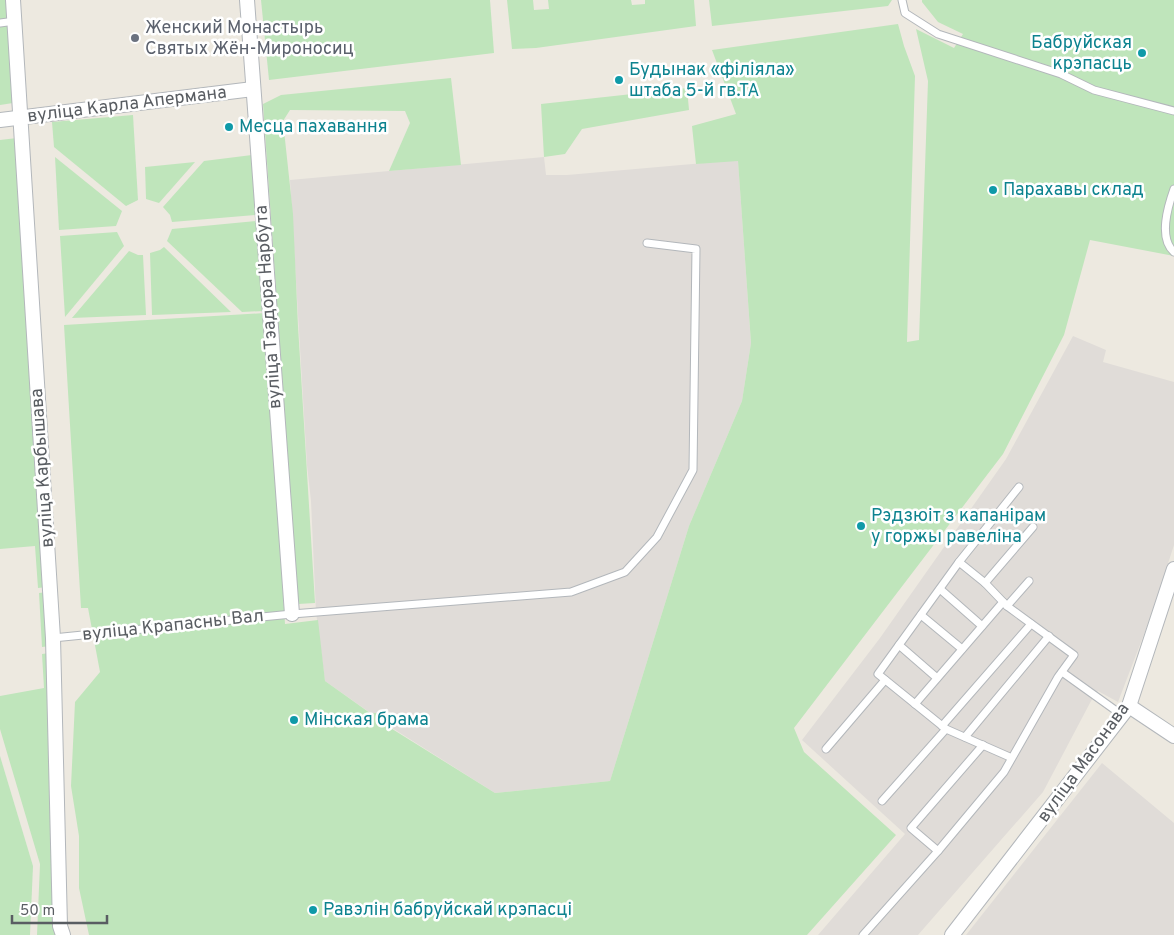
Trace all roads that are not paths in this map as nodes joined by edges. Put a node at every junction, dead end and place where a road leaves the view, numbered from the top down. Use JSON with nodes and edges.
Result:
{"nodes":[{"id":1,"x":13,"y":0,"type":"edge"},
{"id":2,"x":247,"y":0,"type":"edge"},
{"id":3,"x":902,"y":0,"type":"edge"},
{"id":4,"x":15,"y":21,"type":"junction"},
{"id":5,"x":0,"y":23,"type":"edge"},
{"id":6,"x":253,"y":89,"type":"junction"},
{"id":7,"x":1174,"y":111,"type":"edge"},
{"id":8,"x":20,"y":118,"type":"junction"},
{"id":9,"x":0,"y":120,"type":"edge"},
{"id":10,"x":1174,"y":189,"type":"edge"},
{"id":11,"x":647,"y":244,"type":"dead end"},
{"id":12,"x":1174,"y":252,"type":"edge"},
{"id":13,"x":1020,"y":487,"type":"dead end"},
{"id":14,"x":1033,"y":527,"type":"dead end"},
{"id":15,"x":959,"y":562,"type":"junction"},
{"id":16,"x":1174,"y":569,"type":"edge"},
{"id":17,"x":985,"y":582,"type":"junction"},
{"id":18,"x":1029,"y":582,"type":"dead end"},
{"id":19,"x":940,"y":589,"type":"junction"},
{"id":20,"x":1005,"y":604,"type":"junction"},
{"id":21,"x":292,"y":614,"type":"junction"},
{"id":22,"x":921,"y":615,"type":"junction"},
{"id":23,"x":1032,"y":624,"type":"junction"},
{"id":24,"x":982,"y":626,"type":"junction"},
{"id":25,"x":1049,"y":636,"type":"junction"},
{"id":26,"x":53,"y":638,"type":"junction"},
{"id":27,"x":899,"y":645,"type":"junction"},
{"id":28,"x":962,"y":649,"type":"junction"},
{"id":29,"x":1062,"y":672,"type":"junction"},
{"id":30,"x":937,"y":678,"type":"junction"},
{"id":31,"x":885,"y":680,"type":"junction"},
{"id":32,"x":915,"y":704,"type":"junction"},
{"id":33,"x":1125,"y":710,"type":"junction"},
{"id":34,"x":944,"y":727,"type":"junction"},
{"id":35,"x":1174,"y":736,"type":"edge"},
{"id":36,"x":965,"y":737,"type":"junction"},
{"id":37,"x":983,"y":745,"type":"junction"},
{"id":38,"x":826,"y":749,"type":"dead end"},
{"id":39,"x":1012,"y":758,"type":"junction"},
{"id":40,"x":882,"y":801,"type":"dead end"},
{"id":41,"x":938,"y":851,"type":"junction"},
{"id":42,"x":61,"y":932,"type":"edge"},
{"id":43,"x":863,"y":935,"type":"edge"},
{"id":44,"x":952,"y":935,"type":"edge"}],
"edges":[{"from":1,"to":4,"type":"street","name":"вуліца Карбышава"},
{"from":2,"to":6,"type":"street","name":"вуліца Тэадора Нарбута"},
{"from":3,"to":7,"type":"lane"},
{"from":4,"to":5,"type":"lane"},
{"from":4,"to":8,"type":"street","name":"вуліца Карбышава"},
{"from":6,"to":8,"type":"street","name":"вуліца Карла Апермана"},
{"from":6,"to":21,"type":"street","name":"вуліца Тэадора Нарбута"},
{"from":8,"to":9,"type":"street","name":"вуліца Карла Апермана"},
{"from":8,"to":26,"type":"street","name":"вуліца Карбышава"},
{"from":10,"to":12,"type":"lane"},
{"from":11,"to":21,"type":"lane","name":"вуліца Крапасны Вал"},
{"from":13,"to":15,"type":"lane"},
{"from":14,"to":17,"type":"lane"},
{"from":15,"to":17,"type":"lane"},
{"from":15,"to":19,"type":"lane"},
{"from":16,"to":33,"type":"street","name":"вуліца Масонава"},
{"from":17,"to":20,"type":"lane"},
{"from":18,"to":20,"type":"lane"},
{"from":19,"to":22,"type":"lane"},
{"from":19,"to":24,"type":"lane"},
{"from":20,"to":23,"type":"lane"},
{"from":20,"to":24,"type":"lane"},
{"from":21,"to":26,"type":"lane","name":"вуліца Крапасны Вал"},
{"from":22,"to":27,"type":"lane"},
{"from":22,"to":28,"type":"lane"},
{"from":23,"to":25,"type":"lane"},
{"from":23,"to":34,"type":"lane"},
{"from":24,"to":28,"type":"lane"},
{"from":25,"to":29,"type":"lane"},
{"from":25,"to":36,"type":"lane"},
{"from":26,"to":42,"type":"street","name":"вуліца Карбышава"},
{"from":27,"to":30,"type":"lane"},
{"from":27,"to":31,"type":"lane"},
{"from":28,"to":30,"type":"lane"},
{"from":29,"to":33,"type":"lane"},
{"from":29,"to":39,"type":"lane"},
{"from":30,"to":32,"type":"lane"},
{"from":31,"to":32,"type":"lane"},
{"from":31,"to":38,"type":"lane"},
{"from":32,"to":34,"type":"lane"},
{"from":33,"to":35,"type":"street"},
{"from":33,"to":44,"type":"street","name":"вуліца Масонава"},
{"from":34,"to":36,"type":"lane"},
{"from":34,"to":40,"type":"lane"},
{"from":36,"to":37,"type":"lane"},
{"from":37,"to":39,"type":"lane"},
{"from":37,"to":41,"type":"lane"},
{"from":39,"to":41,"type":"lane"},
{"from":41,"to":43,"type":"lane"}]}
